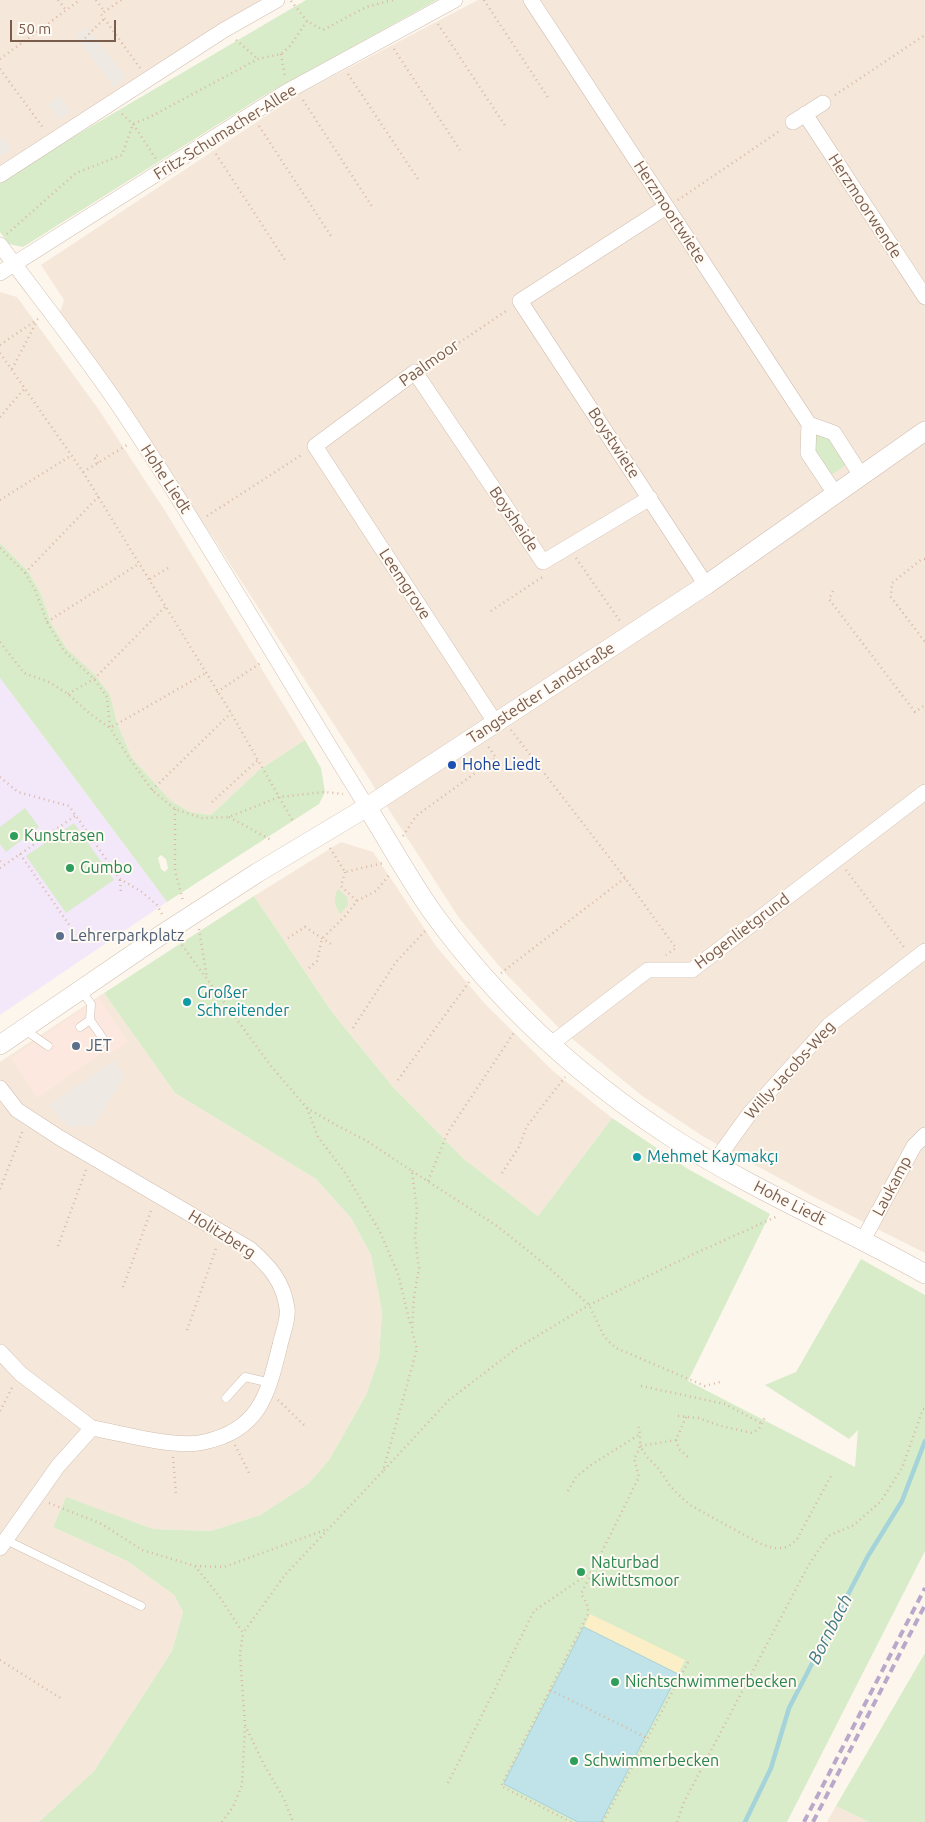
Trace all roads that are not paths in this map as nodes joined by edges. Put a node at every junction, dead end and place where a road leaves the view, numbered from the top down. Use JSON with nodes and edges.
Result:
{"nodes":[{"id":1,"x":277,"y":0,"type":"edge"},
{"id":2,"x":455,"y":0,"type":"edge"},
{"id":3,"x":530,"y":0,"type":"edge"},
{"id":4,"x":823,"y":103,"type":"road end"},
{"id":5,"x":0,"y":175,"type":"edge"},
{"id":6,"x":666,"y":207,"type":"junction"},
{"id":7,"x":3,"y":240,"type":"edge"},
{"id":8,"x":14,"y":264,"type":"junction"},
{"id":9,"x":0,"y":273,"type":"edge"},
{"id":10,"x":925,"y":297,"type":"edge"},
{"id":11,"x":415,"y":372,"type":"joint"},
{"id":12,"x":809,"y":424,"type":"junction"},
{"id":13,"x":925,"y":431,"type":"edge"},
{"id":14,"x":315,"y":446,"type":"joint"},
{"id":15,"x":862,"y":476,"type":"junction"},
{"id":16,"x":836,"y":495,"type":"junction"},
{"id":17,"x":650,"y":498,"type":"junction"},
{"id":18,"x":706,"y":585,"type":"junction"},
{"id":19,"x":499,"y":720,"type":"junction"},
{"id":20,"x":925,"y":792,"type":"edge"},
{"id":21,"x":367,"y":806,"type":"junction"},
{"id":22,"x":919,"y":955,"type":"edge"},
{"id":23,"x":80,"y":989,"type":"junction"},
{"id":24,"x":90,"y":1020,"type":"junction"},
{"id":25,"x":80,"y":1027,"type":"dead end"},
{"id":26,"x":24,"y":1029,"type":"junction"},
{"id":27,"x":551,"y":1044,"type":"junction"},
{"id":28,"x":0,"y":1045,"type":"edge"},
{"id":29,"x":48,"y":1046,"type":"dead end"},
{"id":30,"x":94,"y":1048,"type":"dead end"},
{"id":31,"x":0,"y":1088,"type":"edge"},
{"id":32,"x":925,"y":1135,"type":"edge"},
{"id":33,"x":714,"y":1163,"type":"junction"},
{"id":34,"x":864,"y":1240,"type":"junction"},
{"id":35,"x":925,"y":1274,"type":"edge"},
{"id":36,"x":0,"y":1352,"type":"edge"},
{"id":37,"x":269,"y":1387,"type":"junction"},
{"id":38,"x":226,"y":1398,"type":"dead end"},
{"id":39,"x":92,"y":1428,"type":"junction"},
{"id":40,"x":3,"y":1544,"type":"edge"},
{"id":41,"x":141,"y":1606,"type":"dead end"}],
"edges":[{"from":1,"to":5,"type":"street"},
{"from":2,"to":8,"type":"street","name":"Fritz-Schumacher-Allee"},
{"from":3,"to":6,"type":"street","name":"Herzmoortwiete"},
{"from":4,"to":10,"type":"street","name":"Herzmoorwende"},
{"from":6,"to":12,"type":"street","name":"Herzmoortwiete"},
{"from":6,"to":17,"type":"street","name":"Boystwiete"},
{"from":7,"to":8,"type":"street","name":"Hohe Liedt"},
{"from":8,"to":9,"type":"street","name":"Fritz-Schumacher-Allee"},
{"from":8,"to":21,"type":"street","name":"Hohe Liedt"},
{"from":11,"to":14,"type":"street","name":"Paalmoor"},
{"from":11,"to":17,"type":"street","name":"Boysheide"},
{"from":12,"to":15,"type":"street"},
{"from":12,"to":16,"type":"street"},
{"from":13,"to":15,"type":"street","name":"Tangstedter Landstraße"},
{"from":14,"to":19,"type":"street","name":"Leemgrove"},
{"from":15,"to":16,"type":"street","name":"Tangstedter Landstraße"},
{"from":16,"to":18,"type":"street","name":"Tangstedter Landstraße"},
{"from":17,"to":18,"type":"street","name":"Boystwiete"},
{"from":18,"to":19,"type":"street","name":"Tangstedter Landstraße"},
{"from":19,"to":21,"type":"street","name":"Tangstedter Landstraße"},
{"from":20,"to":27,"type":"street","name":"Hogenlietgrund"},
{"from":21,"to":23,"type":"street","name":"Tangstedter Landstraße"},
{"from":21,"to":27,"type":"street","name":"Hohe Liedt"},
{"from":22,"to":33,"type":"street","name":"Willy-Jacobs-Weg"},
{"from":23,"to":24,"type":"lane"},
{"from":23,"to":26,"type":"street","name":"Tangstedter Landstraße"},
{"from":24,"to":25,"type":"lane"},
{"from":24,"to":30,"type":"lane"},
{"from":26,"to":28,"type":"street","name":"Tangstedter Landstraße"},
{"from":26,"to":29,"type":"lane"},
{"from":27,"to":33,"type":"street","name":"Hohe Liedt"},
{"from":31,"to":37,"type":"street","name":"Holitzberg"},
{"from":32,"to":34,"type":"street","name":"Laukamp"},
{"from":33,"to":34,"type":"street","name":"Hohe Liedt"},
{"from":34,"to":35,"type":"street","name":"Hohe Liedt"},
{"from":36,"to":39,"type":"street","name":"Holitzberg"},
{"from":37,"to":38,"type":"lane"},
{"from":37,"to":39,"type":"street","name":"Holitzberg"},
{"from":39,"to":40,"type":"street"},
{"from":40,"to":41,"type":"lane"}]}
